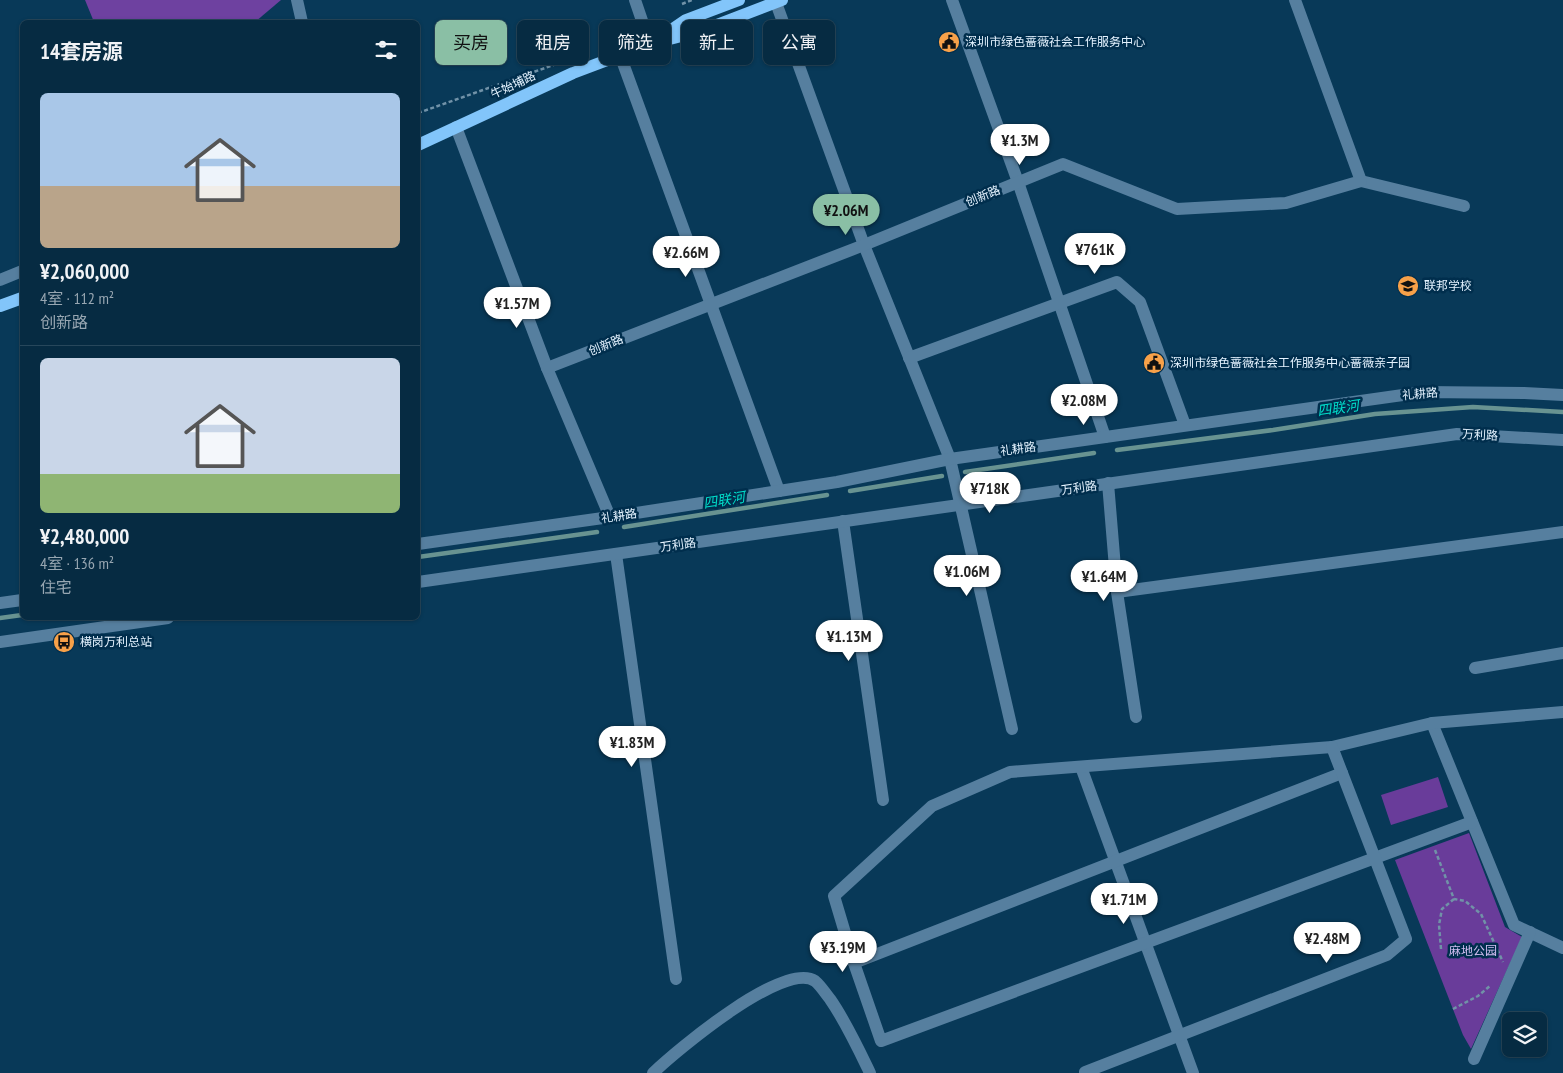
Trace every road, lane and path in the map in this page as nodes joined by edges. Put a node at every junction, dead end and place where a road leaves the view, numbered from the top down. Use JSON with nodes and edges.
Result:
{"nodes":[{"id":1,"x":297,"y":0,"type":"edge"},
{"id":2,"x":635,"y":0,"type":"edge"},
{"id":3,"x":692,"y":0,"type":"edge"},
{"id":4,"x":739,"y":0,"type":"edge"},
{"id":5,"x":952,"y":0,"type":"edge"},
{"id":6,"x":1295,"y":0,"type":"edge"},
{"id":7,"x":777,"y":1,"type":"edge"},
{"id":8,"x":682,"y":4,"type":"dead end"},
{"id":9,"x":302,"y":20,"type":"edge"},
{"id":10,"x":642,"y":20,"type":"edge"},
{"id":11,"x":671,"y":30,"type":"edge"},
{"id":12,"x":671,"y":39,"type":"edge"},
{"id":13,"x":599,"y":63,"type":"edge"},
{"id":14,"x":553,"y":65,"type":"edge"},
{"id":15,"x":624,"y":65,"type":"edge"},
{"id":16,"x":420,"y":112,"type":"edge"},
{"id":17,"x":456,"y":127,"type":"junction"},
{"id":18,"x":420,"y":144,"type":"edge"},
{"id":19,"x":1361,"y":180,"type":"junction"},
{"id":20,"x":1018,"y":182,"type":"junction"},
{"id":21,"x":1464,"y":206,"type":"dead end"},
{"id":22,"x":864,"y":245,"type":"junction"},
{"id":23,"x":20,"y":272,"type":"edge"},
{"id":24,"x":0,"y":280,"type":"edge"},
{"id":25,"x":20,"y":299,"type":"edge"},
{"id":26,"x":1059,"y":302,"type":"junction"},
{"id":27,"x":710,"y":304,"type":"junction"},
{"id":28,"x":0,"y":306,"type":"edge"},
{"id":29,"x":909,"y":358,"type":"junction"},
{"id":30,"x":547,"y":368,"type":"junction"},
{"id":31,"x":1563,"y":395,"type":"edge"},
{"id":32,"x":1185,"y":426,"type":"junction"},
{"id":33,"x":1105,"y":437,"type":"junction"},
{"id":34,"x":1563,"y":440,"type":"edge"},
{"id":35,"x":950,"y":459,"type":"junction"},
{"id":36,"x":1108,"y":483,"type":"junction"},
{"id":37,"x":779,"y":491,"type":"junction"},
{"id":38,"x":960,"y":504,"type":"junction"},
{"id":39,"x":610,"y":518,"type":"junction"},
{"id":40,"x":843,"y":521,"type":"junction"},
{"id":41,"x":1563,"y":532,"type":"edge"},
{"id":42,"x":420,"y":544,"type":"edge"},
{"id":43,"x":616,"y":554,"type":"junction"},
{"id":44,"x":420,"y":582,"type":"edge"},
{"id":45,"x":1117,"y":592,"type":"junction"},
{"id":46,"x":20,"y":600,"type":"edge"},
{"id":47,"x":0,"y":603,"type":"edge"},
{"id":48,"x":154,"y":620,"type":"edge"},
{"id":49,"x":0,"y":642,"type":"edge"},
{"id":50,"x":1563,"y":653,"type":"edge"},
{"id":51,"x":1475,"y":668,"type":"dead end"},
{"id":52,"x":1563,"y":712,"type":"edge"},
{"id":53,"x":1136,"y":717,"type":"dead end"},
{"id":54,"x":1432,"y":723,"type":"junction"},
{"id":55,"x":1012,"y":729,"type":"dead end"},
{"id":56,"x":1332,"y":747,"type":"junction"},
{"id":57,"x":1081,"y":767,"type":"junction"},
{"id":58,"x":1342,"y":773,"type":"junction"},
{"id":59,"x":883,"y":800,"type":"dead end"},
{"id":60,"x":1472,"y":822,"type":"junction"},
{"id":61,"x":1434,"y":846,"type":"dead end"},
{"id":62,"x":1375,"y":858,"type":"junction"},
{"id":63,"x":1116,"y":861,"type":"junction"},
{"id":64,"x":1454,"y":899,"type":"junction"},
{"id":65,"x":1530,"y":932,"type":"junction"},
{"id":66,"x":1146,"y":943,"type":"junction"},
{"id":67,"x":1563,"y":948,"type":"edge"},
{"id":68,"x":1441,"y":949,"type":"dead end"},
{"id":69,"x":854,"y":963,"type":"junction"},
{"id":70,"x":1504,"y":968,"type":"dead end"},
{"id":71,"x":676,"y":979,"type":"dead end"},
{"id":72,"x":1497,"y":980,"type":"dead end"},
{"id":73,"x":1453,"y":1009,"type":"dead end"},
{"id":74,"x":1179,"y":1036,"type":"junction"},
{"id":75,"x":1474,"y":1059,"type":"dead end"},
{"id":76,"x":1085,"y":1072,"type":"edge"},
{"id":77,"x":653,"y":1073,"type":"edge"},
{"id":78,"x":870,"y":1073,"type":"edge"},
{"id":79,"x":1193,"y":1073,"type":"edge"}],
"edges":[{"from":1,"to":9,"type":"street"},
{"from":2,"to":10,"type":"street"},
{"from":3,"to":8,"type":"path"},
{"from":4,"to":11,"type":"main road","name":"牛始埔路"},
{"from":5,"to":20,"type":"street"},
{"from":6,"to":19,"type":"street"},
{"from":7,"to":12,"type":"main road","name":"牛始埔路"},
{"from":7,"to":22,"type":"street"},
{"from":13,"to":17,"type":"main road","name":"牛始埔路"},
{"from":14,"to":16,"type":"path"},
{"from":15,"to":27,"type":"street"},
{"from":17,"to":18,"type":"main road","name":"牛始埔路"},
{"from":17,"to":30,"type":"street"},
{"from":19,"to":20,"type":"street","name":"创新路"},
{"from":19,"to":21,"type":"street"},
{"from":20,"to":22,"type":"street","name":"创新路"},
{"from":20,"to":26,"type":"street"},
{"from":22,"to":27,"type":"street","name":"创新路"},
{"from":22,"to":29,"type":"street"},
{"from":23,"to":24,"type":"street"},
{"from":25,"to":28,"type":"main road"},
{"from":26,"to":29,"type":"street"},
{"from":26,"to":32,"type":"street"},
{"from":26,"to":33,"type":"street"},
{"from":27,"to":30,"type":"street","name":"创新路"},
{"from":27,"to":37,"type":"street"},
{"from":29,"to":35,"type":"street"},
{"from":30,"to":39,"type":"street"},
{"from":31,"to":32,"type":"street","name":"礼耕路"},
{"from":32,"to":33,"type":"street","name":"礼耕路"},
{"from":33,"to":35,"type":"street","name":"礼耕路"},
{"from":34,"to":36,"type":"street","name":"万利路"},
{"from":35,"to":37,"type":"street","name":"礼耕路"},
{"from":35,"to":38,"type":"street"},
{"from":36,"to":38,"type":"street","name":"万利路"},
{"from":36,"to":45,"type":"street"},
{"from":37,"to":39,"type":"street","name":"礼耕路"},
{"from":38,"to":40,"type":"street","name":"万利路"},
{"from":38,"to":55,"type":"street"},
{"from":39,"to":42,"type":"street","name":"礼耕路"},
{"from":40,"to":43,"type":"street","name":"万利路"},
{"from":40,"to":59,"type":"street"},
{"from":41,"to":45,"type":"street"},
{"from":43,"to":44,"type":"street","name":"万利路"},
{"from":43,"to":71,"type":"street"},
{"from":45,"to":53,"type":"street"},
{"from":46,"to":47,"type":"street"},
{"from":48,"to":49,"type":"street"},
{"from":50,"to":51,"type":"street"},
{"from":52,"to":54,"type":"street"},
{"from":54,"to":56,"type":"street"},
{"from":54,"to":60,"type":"street"},
{"from":56,"to":57,"type":"street"},
{"from":56,"to":58,"type":"street"},
{"from":57,"to":63,"type":"street"},
{"from":57,"to":69,"type":"street"},
{"from":58,"to":62,"type":"street"},
{"from":58,"to":63,"type":"street"},
{"from":60,"to":62,"type":"street"},
{"from":60,"to":65,"type":"street"},
{"from":61,"to":64,"type":"path"},
{"from":62,"to":66,"type":"street"},
{"from":62,"to":74,"type":"street"},
{"from":63,"to":66,"type":"street"},
{"from":63,"to":69,"type":"street"},
{"from":64,"to":68,"type":"path"},
{"from":64,"to":70,"type":"path"},
{"from":65,"to":67,"type":"street"},
{"from":65,"to":75,"type":"street"},
{"from":66,"to":69,"type":"street"},
{"from":66,"to":74,"type":"street"},
{"from":72,"to":73,"type":"path"},
{"from":74,"to":76,"type":"street"},
{"from":74,"to":79,"type":"street"},
{"from":77,"to":78,"type":"street"}]}
